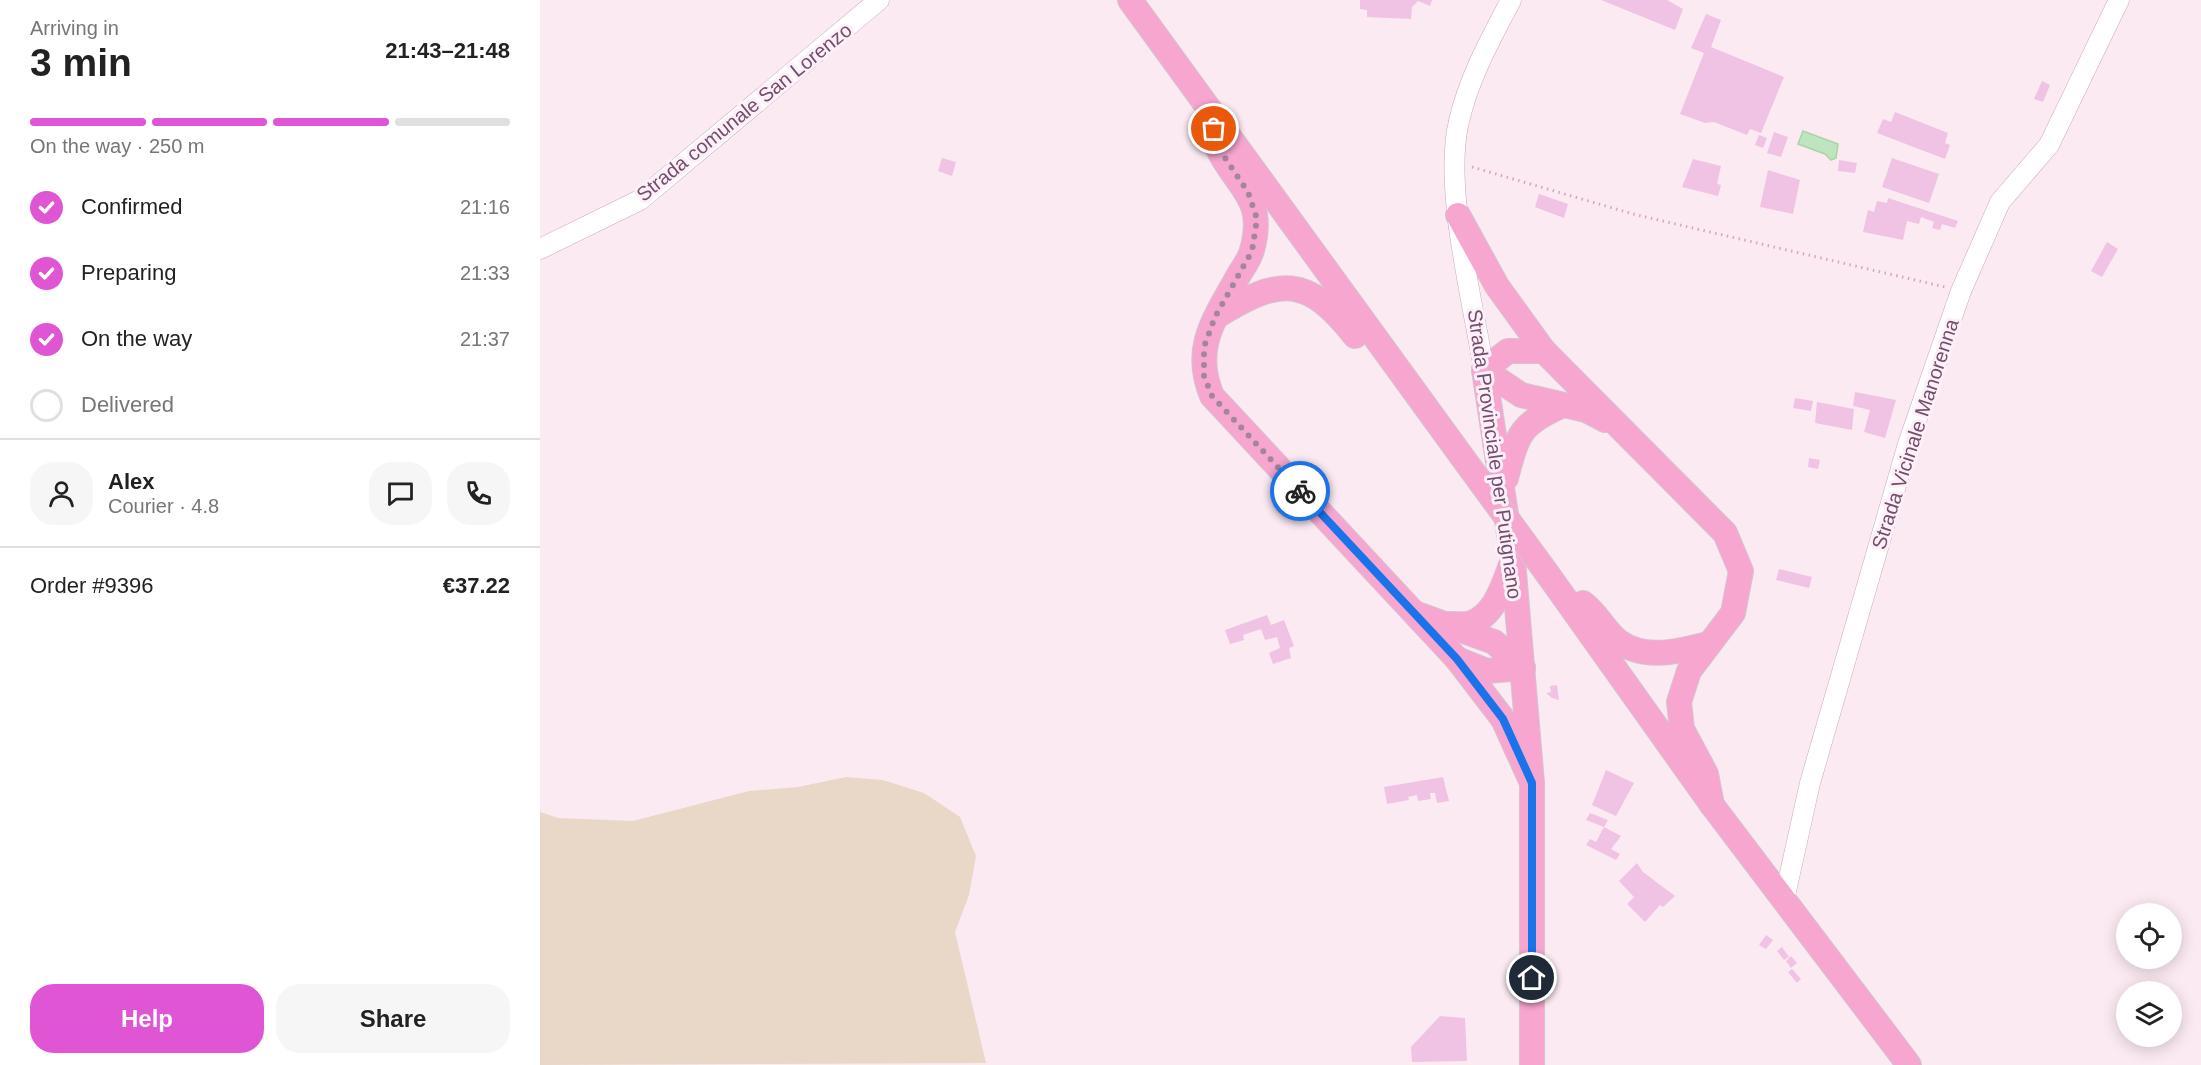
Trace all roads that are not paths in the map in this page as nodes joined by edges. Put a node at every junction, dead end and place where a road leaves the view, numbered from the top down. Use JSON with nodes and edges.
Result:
{"nodes":[{"id":1,"x":879,"y":0,"type":"edge"},
{"id":2,"x":1130,"y":0,"type":"edge"},
{"id":3,"x":1510,"y":0,"type":"edge"},
{"id":4,"x":2119,"y":0,"type":"edge"},
{"id":5,"x":1210,"y":111,"type":"junction"},
{"id":6,"x":1458,"y":215,"type":"junction"},
{"id":7,"x":540,"y":249,"type":"edge"},
{"id":8,"x":1215,"y":317,"type":"junction"},
{"id":9,"x":1544,"y":351,"type":"junction"},
{"id":10,"x":1484,"y":370,"type":"junction"},
{"id":11,"x":1406,"y":384,"type":"junction"},
{"id":12,"x":1561,"y":406,"type":"junction"},
{"id":13,"x":1617,"y":427,"type":"junction"},
{"id":14,"x":1504,"y":486,"type":"junction"},
{"id":15,"x":1513,"y":560,"type":"junction"},
{"id":16,"x":1552,"y":580,"type":"junction"},
{"id":17,"x":1413,"y":612,"type":"junction"},
{"id":18,"x":1444,"y":624,"type":"junction"},
{"id":19,"x":1708,"y":644,"type":"junction"},
{"id":20,"x":1457,"y":659,"type":"junction"},
{"id":21,"x":1523,"y":668,"type":"junction"},
{"id":22,"x":1532,"y":783,"type":"junction"},
{"id":23,"x":1712,"y":805,"type":"junction"},
{"id":24,"x":1784,"y":900,"type":"junction"},
{"id":25,"x":1532,"y":1065,"type":"edge"},
{"id":26,"x":1910,"y":1065,"type":"edge"}],
"edges":[{"from":1,"to":7,"type":"street","name":"Strada comunale San Lorenzo"},
{"from":2,"to":5,"type":"main road"},
{"from":3,"to":6,"type":"street","name":"Strada Provinciale per Putignano"},
{"from":4,"to":24,"type":"street","name":"Strada Vicinale Manorenna"},
{"from":5,"to":8,"type":"main road"},
{"from":5,"to":11,"type":"main road"},
{"from":6,"to":9,"type":"main road"},
{"from":6,"to":10,"type":"street","name":"Strada Provinciale per Putignano"},
{"from":8,"to":11,"type":"main road"},
{"from":8,"to":17,"type":"main road"},
{"from":9,"to":10,"type":"main road"},
{"from":9,"to":13,"type":"main road"},
{"from":10,"to":12,"type":"main road"},
{"from":10,"to":14,"type":"main road","name":"Strada Provinciale per Putignano"},
{"from":11,"to":16,"type":"main road","bridge":true},
{"from":12,"to":13,"type":"main road"},
{"from":12,"to":14,"type":"main road"},
{"from":13,"to":19,"type":"main road"},
{"from":14,"to":15,"type":"main road","name":"Strada Provinciale per Putignano"},
{"from":15,"to":18,"type":"main road"},
{"from":15,"to":21,"type":"main road","name":"Strada Provinciale per Putignano"},
{"from":16,"to":19,"type":"main road"},
{"from":16,"to":23,"type":"main road"},
{"from":17,"to":18,"type":"main road"},
{"from":17,"to":20,"type":"main road"},
{"from":18,"to":21,"type":"main road"},
{"from":19,"to":23,"type":"main road"},
{"from":20,"to":21,"type":"main road"},
{"from":20,"to":22,"type":"main road"},
{"from":21,"to":22,"type":"main road","name":"Strada Provinciale per Putignano"},
{"from":22,"to":25,"type":"main road","name":"Strada Provinciale per Putignano"},
{"from":23,"to":24,"type":"main road"},
{"from":24,"to":26,"type":"main road"}]}
